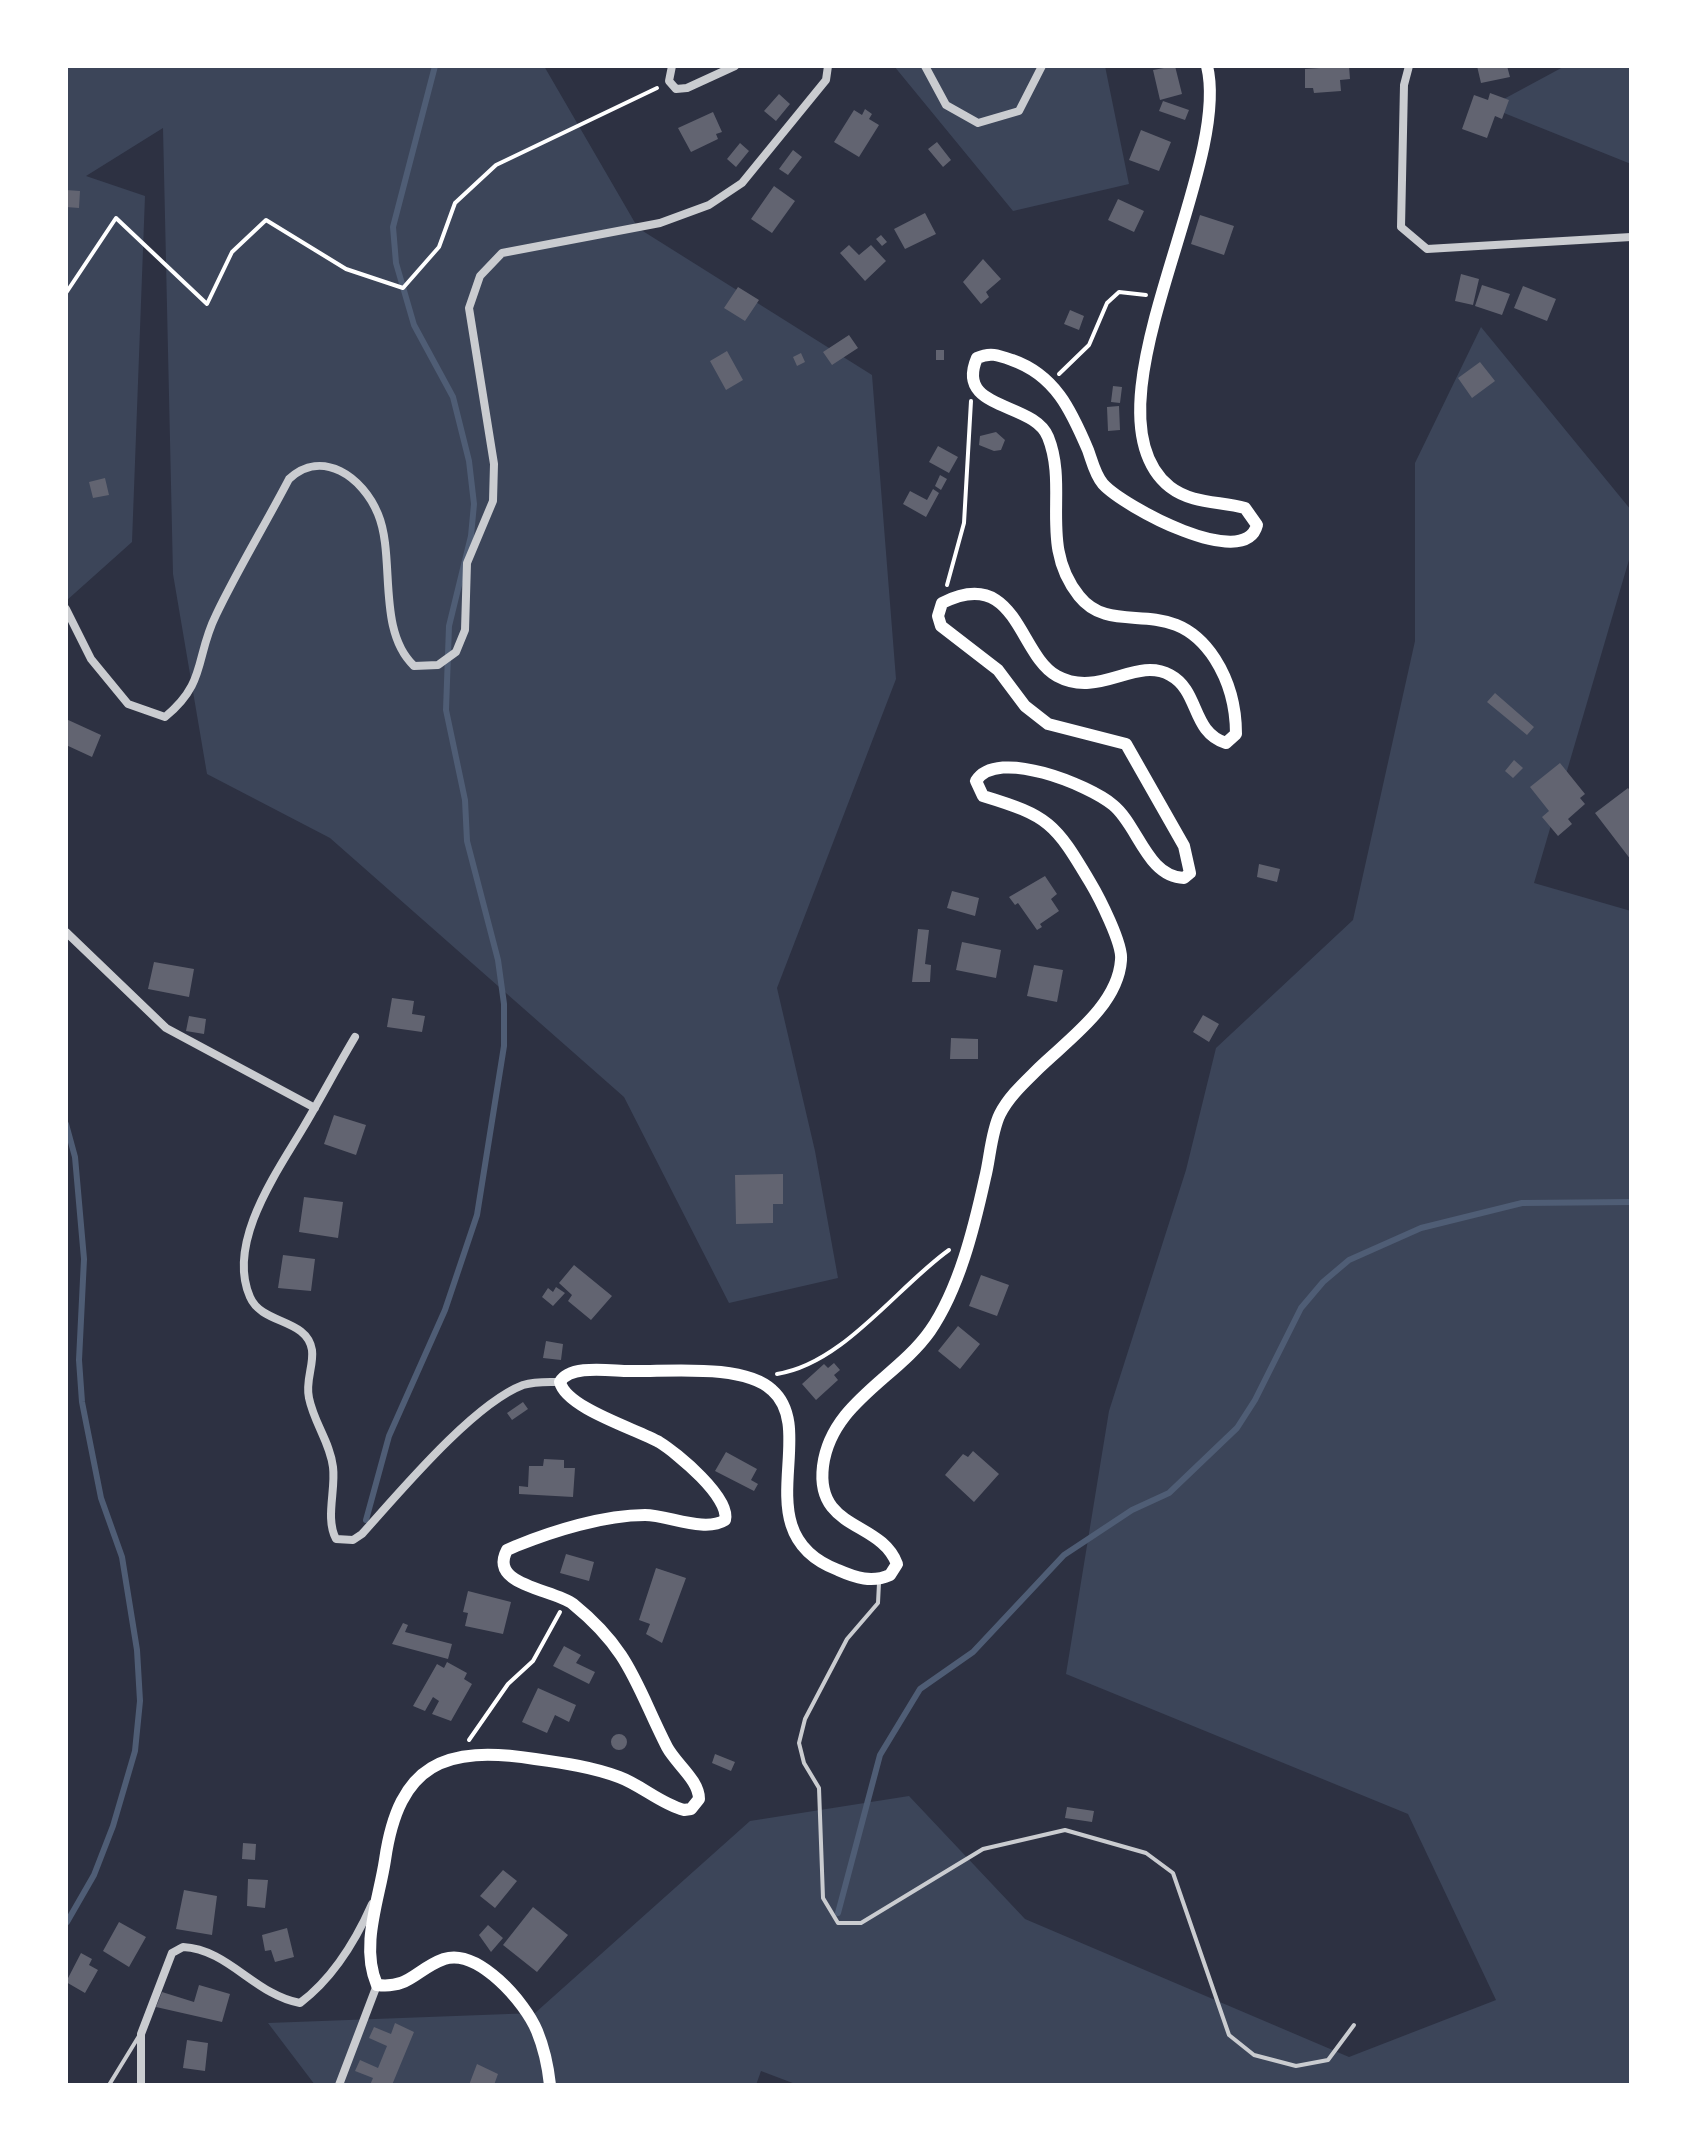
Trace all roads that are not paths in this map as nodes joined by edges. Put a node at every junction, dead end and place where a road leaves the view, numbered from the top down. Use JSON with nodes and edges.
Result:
{"nodes":[{"id":1,"x":672,"y":66,"type":"edge"},
{"id":2,"x":735,"y":66,"type":"edge"},
{"id":3,"x":828,"y":66,"type":"edge"},
{"id":4,"x":925,"y":66,"type":"edge"},
{"id":5,"x":1042,"y":66,"type":"edge"},
{"id":6,"x":1207,"y":66,"type":"edge"},
{"id":7,"x":1409,"y":66,"type":"edge"},
{"id":8,"x":1631,"y":237,"type":"edge"},
{"id":9,"x":66,"y":609,"type":"edge"},
{"id":10,"x":68,"y":622,"type":"edge"},
{"id":11,"x":66,"y":932,"type":"edge"},
{"id":12,"x":355,"y":1037,"type":"dead end"},
{"id":13,"x":315,"y":1108,"type":"junction"},
{"id":14,"x":560,"y":1382,"type":"junction"},
{"id":15,"x":878,"y":1580,"type":"junction"},
{"id":16,"x":382,"y":1883,"type":"junction"},
{"id":17,"x":377,"y":1985,"type":"junction"},
{"id":18,"x":1354,"y":2025,"type":"dead end"},
{"id":19,"x":141,"y":2034,"type":"junction"},
{"id":20,"x":109,"y":2085,"type":"edge"},
{"id":21,"x":141,"y":2085,"type":"edge"},
{"id":22,"x":339,"y":2085,"type":"edge"},
{"id":23,"x":550,"y":2085,"type":"edge"}],
"edges":[{"from":1,"to":2,"type":"street"},
{"from":3,"to":10,"type":"street"},
{"from":4,"to":5,"type":"street"},
{"from":6,"to":15,"type":"main road"},
{"from":7,"to":8,"type":"street"},
{"from":9,"to":10,"type":"street"},
{"from":11,"to":13,"type":"street"},
{"from":12,"to":13,"type":"street"},
{"from":13,"to":14,"type":"street"},
{"from":14,"to":15,"type":"main road"},
{"from":14,"to":16,"type":"main road"},
{"from":15,"to":18,"type":"lane"},
{"from":16,"to":17,"type":"main road"},
{"from":16,"to":19,"type":"street"},
{"from":17,"to":22,"type":"street"},
{"from":17,"to":23,"type":"main road"},
{"from":19,"to":20,"type":"lane"},
{"from":19,"to":21,"type":"street"}]}
